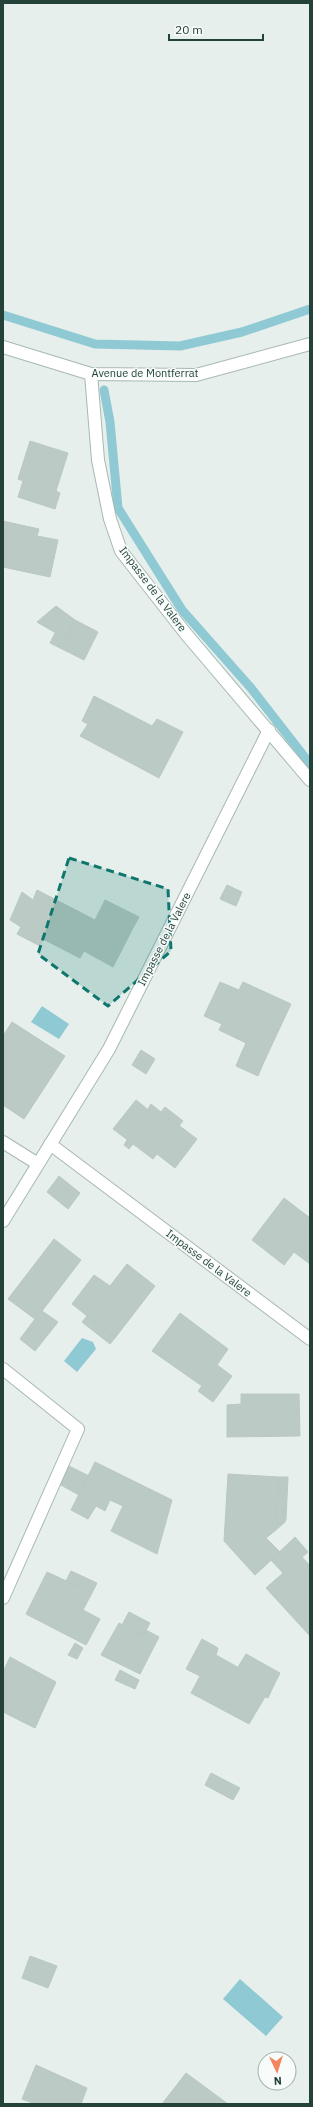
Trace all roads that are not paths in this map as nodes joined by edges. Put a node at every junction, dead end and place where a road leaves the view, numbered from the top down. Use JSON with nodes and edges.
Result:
{"nodes":[{"id":1,"x":310,"y":344,"type":"edge"},
{"id":2,"x":3,"y":347,"type":"edge"},
{"id":3,"x":91,"y":374,"type":"junction"},
{"id":4,"x":269,"y":730,"type":"junction"},
{"id":5,"x":310,"y":780,"type":"edge"},
{"id":6,"x":3,"y":1142,"type":"edge"},
{"id":7,"x":50,"y":1144,"type":"junction"},
{"id":8,"x":38,"y":1164,"type":"junction"},
{"id":9,"x":3,"y":1221,"type":"edge"},
{"id":10,"x":310,"y":1339,"type":"edge"},
{"id":11,"x":3,"y":1369,"type":"edge"},
{"id":12,"x":3,"y":1598,"type":"edge"}],
"edges":[{"from":1,"to":3,"type":"street","name":"Avenue de Montferrat"},
{"from":2,"to":3,"type":"street","name":"Avenue de Montferrat"},
{"from":3,"to":4,"type":"street","name":"Impasse de la Valere"},
{"from":4,"to":5,"type":"street","name":"Impasse de la Valere"},
{"from":4,"to":7,"type":"street","name":"Impasse de la Valere"},
{"from":6,"to":8,"type":"street"},
{"from":7,"to":8,"type":"street","name":"Impasse de la Valere"},
{"from":7,"to":10,"type":"street","name":"Impasse de la Valere"},
{"from":8,"to":9,"type":"street","name":"Impasse de la Valere"},
{"from":11,"to":12,"type":"street"}]}
